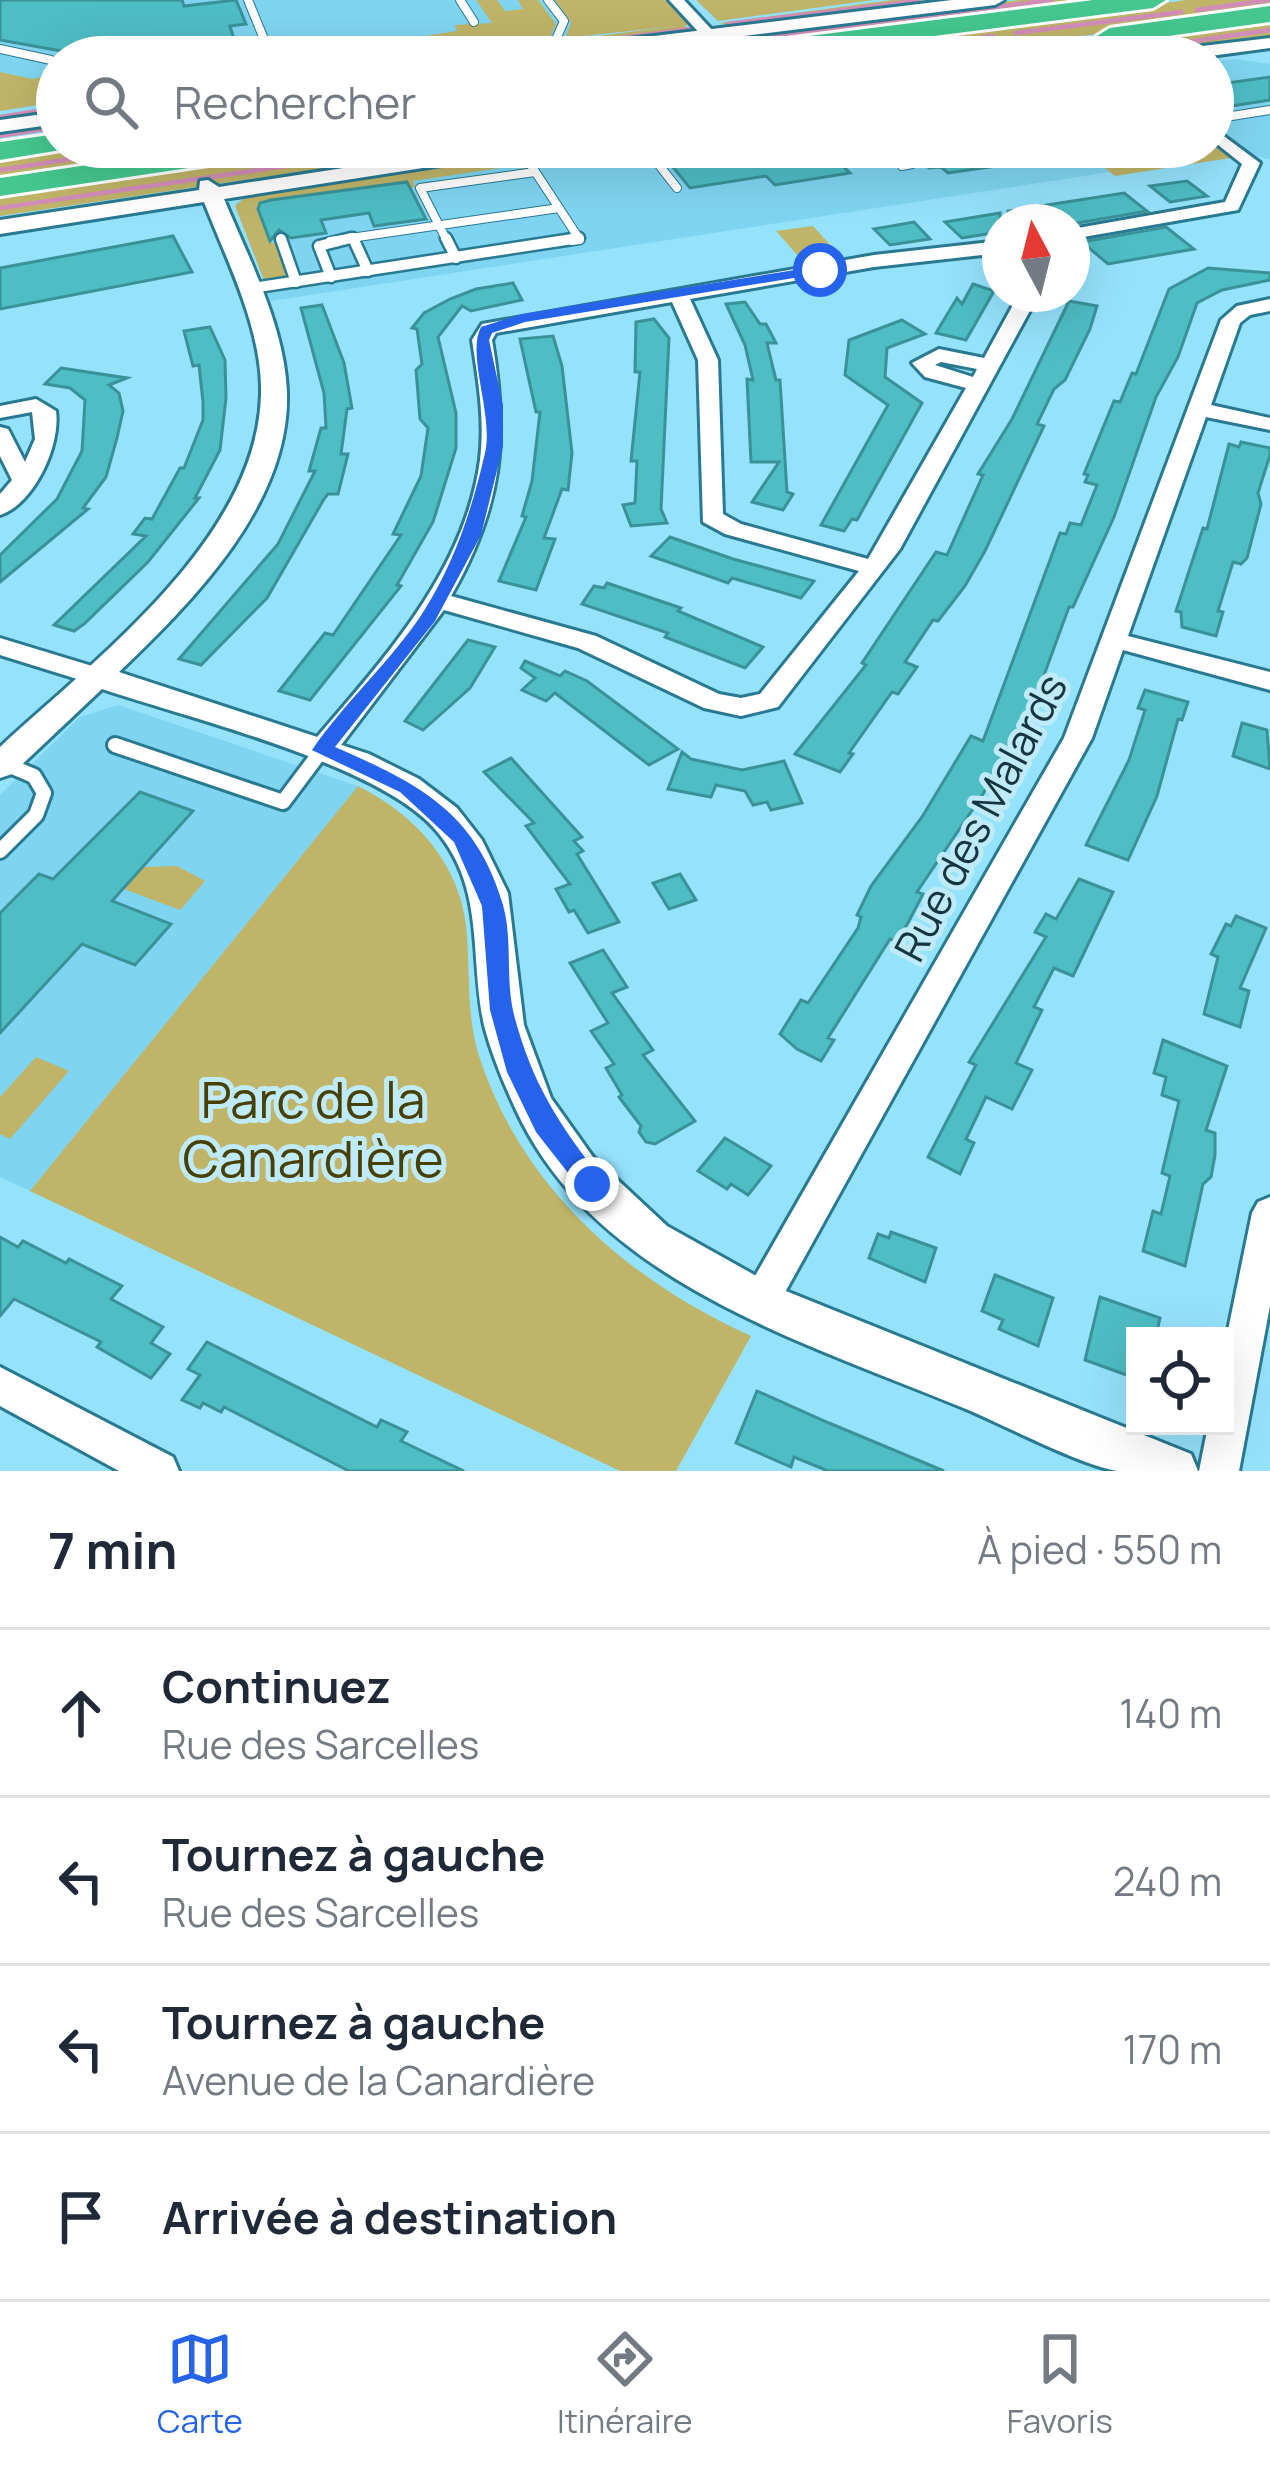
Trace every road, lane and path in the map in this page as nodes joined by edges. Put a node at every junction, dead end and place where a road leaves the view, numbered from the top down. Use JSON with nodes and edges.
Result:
{"nodes":[{"id":1,"x":248,"y":0,"type":"edge"},
{"id":2,"x":460,"y":0,"type":"edge"},
{"id":3,"x":548,"y":0,"type":"edge"},
{"id":4,"x":676,"y":0,"type":"edge"},
{"id":5,"x":691,"y":0,"type":"edge"},
{"id":6,"x":994,"y":0,"type":"edge"},
{"id":7,"x":1153,"y":0,"type":"edge"},
{"id":8,"x":930,"y":4,"type":"edge"},
{"id":9,"x":1270,"y":14,"type":"edge"},
{"id":10,"x":474,"y":22,"type":"dead end"},
{"id":11,"x":263,"y":36,"type":"edge"},
{"id":12,"x":557,"y":36,"type":"edge"},
{"id":13,"x":708,"y":36,"type":"edge"},
{"id":14,"x":710,"y":36,"type":"edge"},
{"id":15,"x":742,"y":36,"type":"edge"},
{"id":16,"x":872,"y":36,"type":"edge"},
{"id":17,"x":1105,"y":36,"type":"edge"},
{"id":18,"x":1270,"y":43,"type":"edge"},
{"id":19,"x":1234,"y":48,"type":"edge"},
{"id":20,"x":0,"y":50,"type":"edge"},
{"id":21,"x":1234,"y":51,"type":"edge"},
{"id":22,"x":1270,"y":53,"type":"edge"},
{"id":23,"x":36,"y":57,"type":"edge"},
{"id":24,"x":1270,"y":110,"type":"edge"},
{"id":25,"x":1234,"y":116,"type":"edge"},
{"id":26,"x":36,"y":121,"type":"edge"},
{"id":27,"x":0,"y":126,"type":"edge"},
{"id":28,"x":36,"y":146,"type":"edge"},
{"id":29,"x":1234,"y":150,"type":"edge"},
{"id":30,"x":0,"y":152,"type":"edge"},
{"id":31,"x":132,"y":168,"type":"edge"},
{"id":32,"x":351,"y":168,"type":"edge"},
{"id":33,"x":368,"y":168,"type":"edge"},
{"id":34,"x":533,"y":168,"type":"edge"},
{"id":35,"x":661,"y":168,"type":"edge"},
{"id":36,"x":536,"y":172,"type":"junction"},
{"id":37,"x":0,"y":188,"type":"edge"},
{"id":38,"x":677,"y":188,"type":"dead end"},
{"id":39,"x":210,"y":190,"type":"junction"},
{"id":40,"x":559,"y":208,"type":"junction"},
{"id":41,"x":0,"y":223,"type":"edge"},
{"id":42,"x":438,"y":226,"type":"junction"},
{"id":43,"x":1090,"y":231,"type":"edge"},
{"id":44,"x":353,"y":238,"type":"junction"},
{"id":45,"x":281,"y":239,"type":"dead end"},
{"id":46,"x":982,"y":249,"type":"edge"},
{"id":47,"x":456,"y":258,"type":"junction"},
{"id":48,"x":368,"y":271,"type":"junction"},
{"id":49,"x":331,"y":277,"type":"junction"},
{"id":50,"x":296,"y":282,"type":"junction"},
{"id":51,"x":245,"y":290,"type":"junction"},
{"id":52,"x":679,"y":293,"type":"junction"},
{"id":53,"x":1270,"y":305,"type":"edge"},
{"id":54,"x":1019,"y":312,"type":"edge"},
{"id":55,"x":1199,"y":409,"type":"junction"},
{"id":56,"x":0,"y":412,"type":"edge"},
{"id":57,"x":1270,"y":424,"type":"edge"},
{"id":58,"x":0,"y":434,"type":"edge"},
{"id":59,"x":23,"y":479,"type":"junction"},
{"id":60,"x":0,"y":508,"type":"edge"},
{"id":61,"x":875,"y":568,"type":"junction"},
{"id":62,"x":440,"y":602,"type":"junction"},
{"id":63,"x":1114,"y":640,"type":"junction"},
{"id":64,"x":0,"y":646,"type":"edge"},
{"id":65,"x":93,"y":675,"type":"junction"},
{"id":66,"x":1270,"y":681,"type":"edge"},
{"id":67,"x":115,"y":745,"type":"dead end"},
{"id":68,"x":322,"y":750,"type":"junction"},
{"id":69,"x":2,"y":764,"type":"edge"},
{"id":70,"x":0,"y":851,"type":"edge"},
{"id":71,"x":1270,"y":1213,"type":"edge"},
{"id":72,"x":760,"y":1302,"type":"junction"},
{"id":73,"x":0,"y":1386,"type":"edge"},
{"id":74,"x":159,"y":1471,"type":"edge"},
{"id":75,"x":1174,"y":1471,"type":"edge"},
{"id":76,"x":1219,"y":1471,"type":"edge"}],
"edges":[{"from":1,"to":11,"type":"lane"},
{"from":2,"to":10,"type":"lane"},
{"from":3,"to":12,"type":"lane"},
{"from":4,"to":13,"type":"street"},
{"from":5,"to":14,"type":"street"},
{"from":6,"to":8,"type":"street"},
{"from":7,"to":16,"type":"highway"},
{"from":8,"to":15,"type":"street"},
{"from":9,"to":17,"type":"highway"},
{"from":18,"to":19,"type":"street"},
{"from":20,"to":23,"type":"lane"},
{"from":21,"to":22,"type":"street"},
{"from":24,"to":25,"type":"lane"},
{"from":26,"to":27,"type":"street"},
{"from":28,"to":30,"type":"highway"},
{"from":29,"to":43,"type":"street"},
{"from":31,"to":37,"type":"highway"},
{"from":32,"to":39,"type":"street"},
{"from":33,"to":39,"type":"street"},
{"from":34,"to":36,"type":"lane"},
{"from":35,"to":38,"type":"lane"},
{"from":36,"to":40,"type":"lane"},
{"from":36,"to":42,"type":"lane"},
{"from":39,"to":41,"type":"street"},
{"from":39,"to":51,"type":"street"},
{"from":40,"to":42,"type":"lane"},
{"from":40,"to":47,"type":"lane"},
{"from":42,"to":44,"type":"lane"},
{"from":42,"to":47,"type":"lane"},
{"from":44,"to":48,"type":"lane"},
{"from":44,"to":49,"type":"lane"},
{"from":45,"to":50,"type":"lane"},
{"from":46,"to":52,"type":"street"},
{"from":47,"to":48,"type":"lane"},
{"from":48,"to":49,"type":"lane"},
{"from":49,"to":50,"type":"lane"},
{"from":50,"to":51,"type":"lane"},
{"from":51,"to":65,"type":"street"},
{"from":52,"to":61,"type":"street"},
{"from":52,"to":62,"type":"street"},
{"from":53,"to":55,"type":"street","name":"Rue des Malards"},
{"from":54,"to":61,"type":"street"},
{"from":55,"to":57,"type":"street"},
{"from":55,"to":63,"type":"street","name":"Rue des Malards"},
{"from":56,"to":59,"type":"street"},
{"from":58,"to":59,"type":"street"},
{"from":59,"to":60,"type":"street"},
{"from":61,"to":62,"type":"street"},
{"from":62,"to":68,"type":"street"},
{"from":63,"to":66,"type":"street"},
{"from":63,"to":72,"type":"street","name":"Rue des Malards"},
{"from":64,"to":65,"type":"street"},
{"from":65,"to":68,"type":"street"},
{"from":65,"to":69,"type":"street"},
{"from":67,"to":68,"type":"lane"},
{"from":68,"to":72,"type":"street"},
{"from":69,"to":70,"type":"lane"},
{"from":71,"to":76,"type":"street"},
{"from":72,"to":75,"type":"street"},
{"from":73,"to":74,"type":"street"}]}
